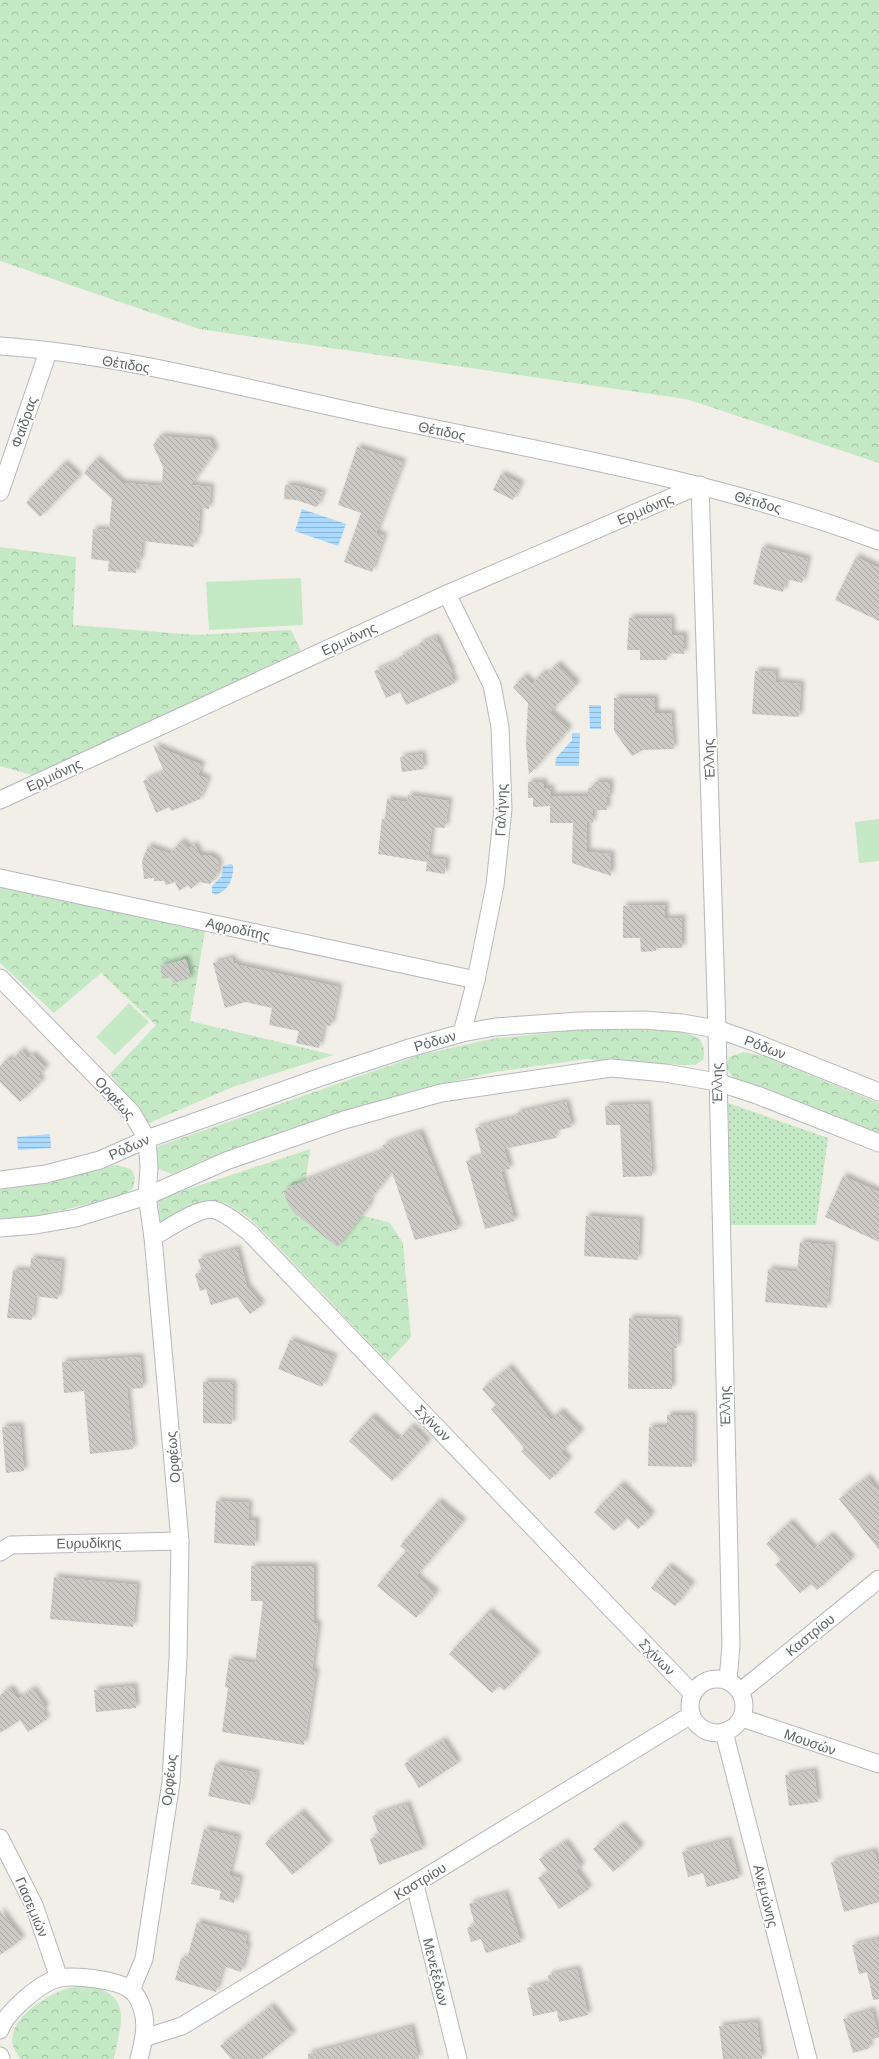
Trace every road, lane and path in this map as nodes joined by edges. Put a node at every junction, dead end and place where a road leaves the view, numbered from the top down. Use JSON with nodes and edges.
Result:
{"nodes":[{"id":1,"x":0,"y":346,"type":"edge"},
{"id":2,"x":48,"y":352,"type":"junction"},
{"id":3,"x":700,"y":485,"type":"junction"},
{"id":4,"x":0,"y":492,"type":"edge"},
{"id":5,"x":879,"y":541,"type":"edge"},
{"id":6,"x":447,"y":594,"type":"junction"},
{"id":7,"x":0,"y":800,"type":"edge"},
{"id":8,"x":0,"y":878,"type":"edge"},
{"id":9,"x":0,"y":978,"type":"edge"},
{"id":10,"x":476,"y":980,"type":"junction"},
{"id":11,"x":717,"y":1030,"type":"junction"},
{"id":12,"x":462,"y":1033,"type":"junction"},
{"id":13,"x":717,"y":1082,"type":"junction"},
{"id":14,"x":879,"y":1092,"type":"edge"},
{"id":15,"x":147,"y":1139,"type":"junction"},
{"id":16,"x":879,"y":1143,"type":"edge"},
{"id":17,"x":0,"y":1180,"type":"edge"},
{"id":18,"x":147,"y":1196,"type":"junction"},
{"id":19,"x":0,"y":1228,"type":"edge"},
{"id":20,"x":153,"y":1237,"type":"junction"},
{"id":21,"x":180,"y":1541,"type":"junction"},
{"id":22,"x":0,"y":1552,"type":"edge"},
{"id":23,"x":879,"y":1579,"type":"edge"},
{"id":24,"x":728,"y":1680,"type":"junction"},
{"id":25,"x":741,"y":1691,"type":"junction"},
{"id":26,"x":692,"y":1693,"type":"junction"},
{"id":27,"x":691,"y":1715,"type":"junction"},
{"id":28,"x":742,"y":1718,"type":"junction"},
{"id":29,"x":724,"y":1732,"type":"junction"},
{"id":30,"x":879,"y":1764,"type":"edge"},
{"id":31,"x":0,"y":1838,"type":"edge"},
{"id":32,"x":415,"y":1885,"type":"junction"},
{"id":33,"x":59,"y":1978,"type":"junction"},
{"id":34,"x":131,"y":1990,"type":"junction"},
{"id":35,"x":0,"y":2030,"type":"edge"},
{"id":36,"x":144,"y":2038,"type":"junction"},
{"id":37,"x":139,"y":2059,"type":"edge"},
{"id":38,"x":458,"y":2059,"type":"edge"},
{"id":39,"x":808,"y":2059,"type":"edge"}],
"edges":[{"from":1,"to":2,"type":"street","name":"Θέτιδος"},
{"from":2,"to":3,"type":"street","name":"Θέτιδος"},
{"from":2,"to":4,"type":"street","name":"Φαίδρας"},
{"from":3,"to":5,"type":"street","name":"Θέτιδος"},
{"from":3,"to":6,"type":"street","name":"Ερμιόνης"},
{"from":3,"to":11,"type":"street","name":"Έλλης"},
{"from":6,"to":7,"type":"street","name":"Ερμιόνης"},
{"from":6,"to":10,"type":"street","name":"Γαλήνης"},
{"from":8,"to":10,"type":"street","name":"Αφροδίτης"},
{"from":9,"to":15,"type":"street","name":"Ορφέως"},
{"from":10,"to":12,"type":"street","name":"Γαλήνης"},
{"from":11,"to":12,"type":"street","name":"Ρόδων"},
{"from":11,"to":13,"type":"street","name":"Έλλης"},
{"from":11,"to":14,"type":"street","name":"Ρόδων"},
{"from":12,"to":15,"type":"street","name":"Ρόδων"},
{"from":13,"to":16,"type":"street"},
{"from":13,"to":18,"type":"street"},
{"from":13,"to":24,"type":"street","name":"Έλλης"},
{"from":15,"to":17,"type":"street","name":"Ρόδων"},
{"from":15,"to":18,"type":"street","name":"Ορφέως"},
{"from":18,"to":19,"type":"street"},
{"from":18,"to":20,"type":"street","name":"Ορφέως"},
{"from":20,"to":21,"type":"street","name":"Ορφέως"},
{"from":20,"to":26,"type":"street","name":"Σχίνων"},
{"from":21,"to":22,"type":"street","name":"Ευρυδίκης"},
{"from":21,"to":34,"type":"street","name":"Ορφέως"},
{"from":23,"to":25,"type":"street","name":"Καστρίου"},
{"from":24,"to":25,"type":"street"},
{"from":24,"to":26,"type":"street"},
{"from":25,"to":28,"type":"street"},
{"from":26,"to":27,"type":"street"},
{"from":27,"to":29,"type":"street"},
{"from":27,"to":32,"type":"street","name":"Καστρίου"},
{"from":28,"to":29,"type":"street"},
{"from":28,"to":30,"type":"street","name":"Μουσών"},
{"from":29,"to":39,"type":"street","name":"Ανεμώνης"},
{"from":31,"to":33,"type":"street","name":"Γιασεμιών"},
{"from":32,"to":36,"type":"street","name":"Καστρίου"},
{"from":32,"to":38,"type":"street","name":"Μενεξέδων"},
{"from":33,"to":34,"type":"street"},
{"from":33,"to":35,"type":"street"},
{"from":34,"to":36,"type":"street"},
{"from":36,"to":37,"type":"street"}]}
